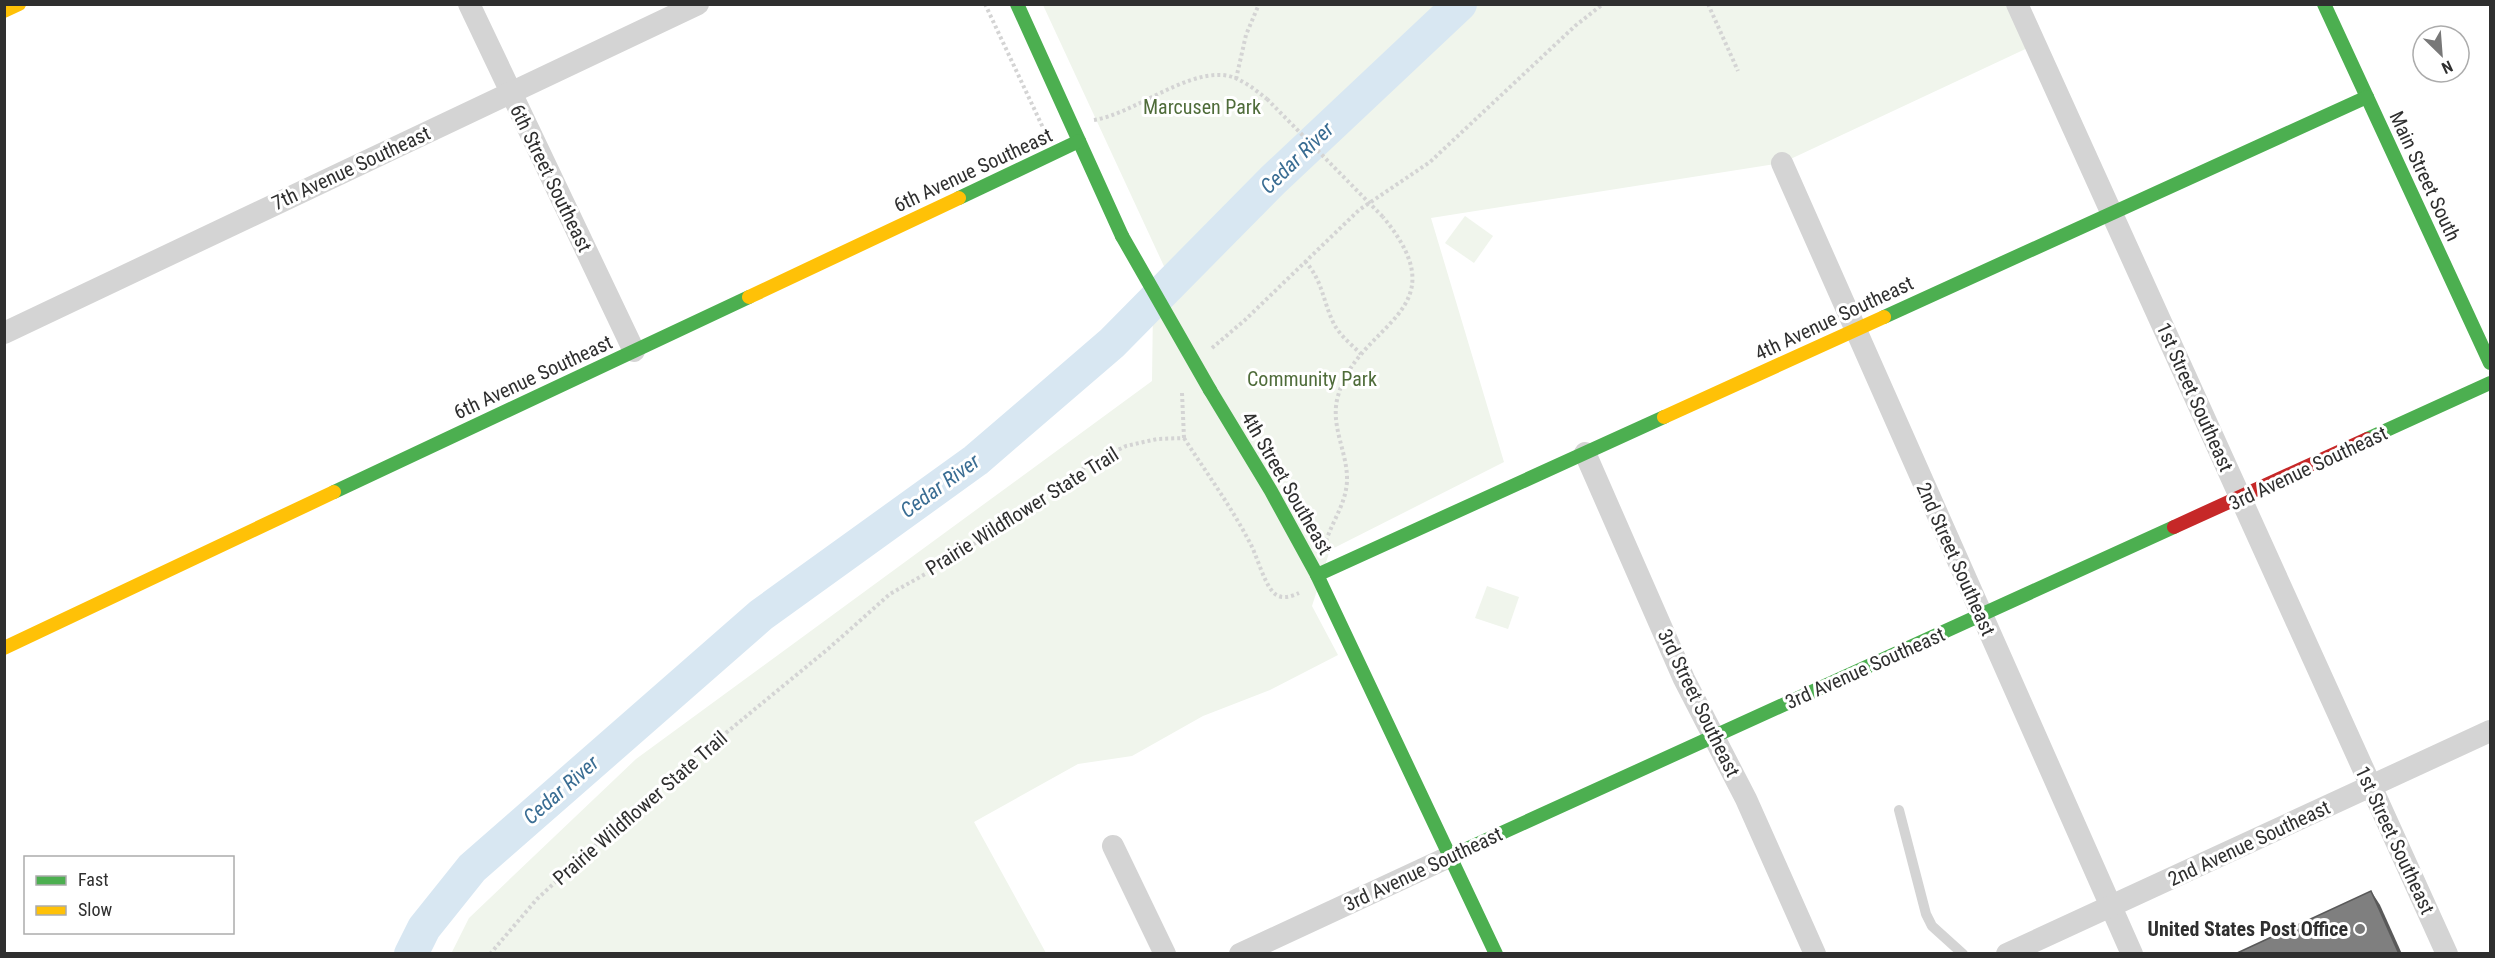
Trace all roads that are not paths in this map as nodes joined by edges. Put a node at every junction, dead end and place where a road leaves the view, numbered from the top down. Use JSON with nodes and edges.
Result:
{"nodes":[{"id":1,"x":19,"y":4,"type":"edge"},
{"id":2,"x":469,"y":4,"type":"edge"},
{"id":3,"x":698,"y":4,"type":"edge"},
{"id":4,"x":1017,"y":4,"type":"edge"},
{"id":5,"x":2018,"y":4,"type":"edge"},
{"id":6,"x":2324,"y":4,"type":"edge"},
{"id":7,"x":4,"y":11,"type":"edge"},
{"id":8,"x":510,"y":93,"type":"junction"},
{"id":9,"x":2367,"y":97,"type":"junction"},
{"id":10,"x":1079,"y":141,"type":"junction"},
{"id":11,"x":1782,"y":163,"type":"dead end"},
{"id":12,"x":2112,"y":212,"type":"junction"},
{"id":13,"x":1854,"y":330,"type":"junction"},
{"id":14,"x":4,"y":333,"type":"edge"},
{"id":15,"x":634,"y":351,"type":"junction"},
{"id":16,"x":2490,"y":363,"type":"edge"},
{"id":17,"x":2490,"y":383,"type":"edge"},
{"id":18,"x":1585,"y":453,"type":"junction"},
{"id":19,"x":2241,"y":499,"type":"junction"},
{"id":20,"x":1317,"y":575,"type":"junction"},
{"id":21,"x":1981,"y":615,"type":"junction"},
{"id":22,"x":4,"y":648,"type":"edge"},
{"id":23,"x":2490,"y":731,"type":"edge"},
{"id":24,"x":1714,"y":736,"type":"junction"},
{"id":25,"x":2371,"y":787,"type":"junction"},
{"id":26,"x":1899,"y":810,"type":"dead end"},
{"id":27,"x":1113,"y":846,"type":"dead end"},
{"id":28,"x":1451,"y":856,"type":"junction"},
{"id":29,"x":2111,"y":906,"type":"junction"},
{"id":30,"x":1165,"y":954,"type":"edge"},
{"id":31,"x":1240,"y":954,"type":"edge"},
{"id":32,"x":1496,"y":954,"type":"edge"},
{"id":33,"x":1815,"y":954,"type":"edge"},
{"id":34,"x":1963,"y":954,"type":"edge"},
{"id":35,"x":2007,"y":954,"type":"edge"},
{"id":36,"x":2132,"y":954,"type":"edge"},
{"id":37,"x":2447,"y":954,"type":"edge"}],
"edges":[{"from":1,"to":7,"type":"street"},
{"from":2,"to":8,"type":"street","name":"6th Street Southeast"},
{"from":3,"to":8,"type":"street","name":"7th Avenue Southeast"},
{"from":4,"to":10,"type":"street","name":"4th Street Southeast"},
{"from":5,"to":12,"type":"street","name":"1st Street Southeast"},
{"from":6,"to":9,"type":"street","name":"Main Street South"},
{"from":8,"to":14,"type":"street","name":"7th Avenue Southeast"},
{"from":8,"to":15,"type":"street","name":"6th Street Southeast"},
{"from":9,"to":12,"type":"street","name":"4th Avenue Southeast"},
{"from":9,"to":16,"type":"street","name":"Main Street South"},
{"from":10,"to":15,"type":"street","name":"6th Avenue Southeast"},
{"from":10,"to":20,"type":"street","name":"4th Street Southeast","bridge":true},
{"from":11,"to":13,"type":"street","name":"2nd Street Southeast"},
{"from":12,"to":13,"type":"street","name":"4th Avenue Southeast"},
{"from":12,"to":19,"type":"street","name":"1st Street Southeast"},
{"from":13,"to":18,"type":"street","name":"4th Avenue Southeast"},
{"from":13,"to":21,"type":"street","name":"2nd Street Southeast"},
{"from":15,"to":22,"type":"street","name":"6th Avenue Southeast"},
{"from":17,"to":19,"type":"street","name":"3rd Avenue Southeast"},
{"from":18,"to":20,"type":"street","name":"4th Avenue Southeast"},
{"from":18,"to":24,"type":"street","name":"3rd Street Southeast"},
{"from":19,"to":21,"type":"street","name":"3rd Avenue Southeast"},
{"from":19,"to":25,"type":"street","name":"1st Street Southeast"},
{"from":20,"to":28,"type":"street","name":"4th Street Southeast"},
{"from":21,"to":24,"type":"street","name":"3rd Avenue Southeast"},
{"from":21,"to":29,"type":"street","name":"2nd Street Southeast"},
{"from":23,"to":25,"type":"street","name":"2nd Avenue Southeast"},
{"from":24,"to":28,"type":"street","name":"3rd Avenue Southeast"},
{"from":24,"to":33,"type":"street","name":"3rd Street Southeast"},
{"from":25,"to":29,"type":"street","name":"2nd Avenue Southeast"},
{"from":25,"to":37,"type":"street","name":"1st Street Southeast"},
{"from":26,"to":34,"type":"lane"},
{"from":27,"to":30,"type":"street"},
{"from":28,"to":31,"type":"street","name":"3rd Avenue Southeast"},
{"from":28,"to":32,"type":"street","name":"4th Street Southeast"},
{"from":29,"to":35,"type":"street","name":"2nd Avenue Southeast"},
{"from":29,"to":36,"type":"street","name":"2nd Street Southeast"}]}
